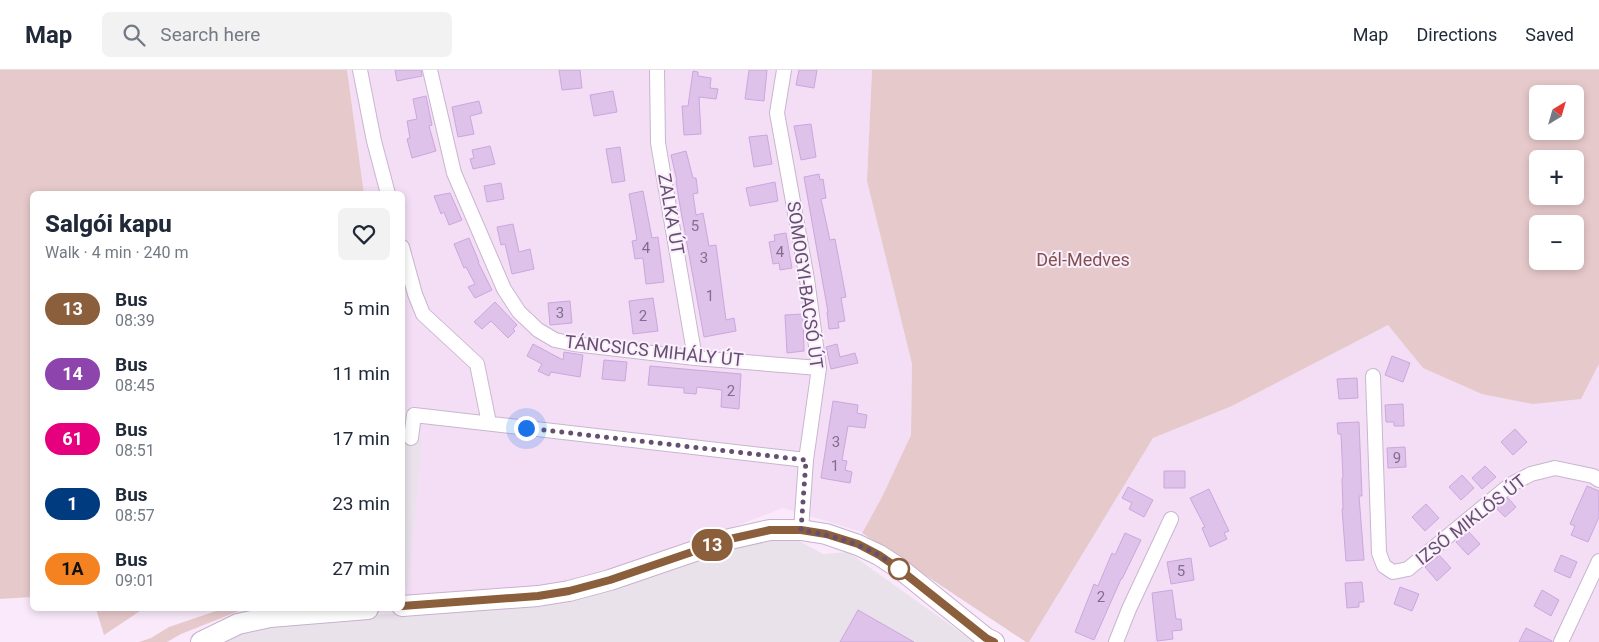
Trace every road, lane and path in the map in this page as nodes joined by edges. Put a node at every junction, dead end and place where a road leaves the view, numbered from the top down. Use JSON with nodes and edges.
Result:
{"nodes":[{"id":1,"x":360,"y":70,"type":"edge"},
{"id":2,"x":430,"y":70,"type":"edge"},
{"id":3,"x":657,"y":70,"type":"edge"},
{"id":4,"x":784,"y":70,"type":"edge"},
{"id":5,"x":387,"y":191,"type":"edge"},
{"id":6,"x":405,"y":258,"type":"edge"},
{"id":7,"x":695,"y":358,"type":"junction"},
{"id":8,"x":819,"y":368,"type":"junction"},
{"id":9,"x":1373,"y":376,"type":"dead end"},
{"id":10,"x":489,"y":423,"type":"junction"},
{"id":11,"x":411,"y":438,"type":"dead end"},
{"id":12,"x":806,"y":460,"type":"junction"},
{"id":13,"x":1599,"y":480,"type":"edge"},
{"id":14,"x":1171,"y":519,"type":"dead end"},
{"id":15,"x":801,"y":530,"type":"junction"},
{"id":16,"x":1599,"y":561,"type":"edge"},
{"id":17,"x":405,"y":606,"type":"edge"},
{"id":18,"x":344,"y":611,"type":"edge"},
{"id":19,"x":201,"y":642,"type":"edge"},
{"id":20,"x":994,"y":642,"type":"edge"},
{"id":21,"x":1116,"y":642,"type":"edge"},
{"id":22,"x":1561,"y":642,"type":"edge"}],
"edges":[{"from":1,"to":5,"type":"street"},
{"from":2,"to":7,"type":"street","name":"TÁNCSICS MIHÁLY ÚT"},
{"from":3,"to":7,"type":"street","name":"ZALKA ÚT"},
{"from":4,"to":8,"type":"street","name":"SOMOGYI-BACSÓ ÚT"},
{"from":6,"to":10,"type":"street"},
{"from":7,"to":8,"type":"street","name":"TÁNCSICS MIHÁLY ÚT"},
{"from":8,"to":12,"type":"street","name":"SOMOGYI-BACSÓ ÚT"},
{"from":9,"to":13,"type":"street","name":"IZSÓ MIKLÓS ÚT"},
{"from":10,"to":11,"type":"street"},
{"from":10,"to":12,"type":"street"},
{"from":12,"to":15,"type":"street","name":"SOMOGYI-BACSÓ ÚT"},
{"from":14,"to":21,"type":"street"},
{"from":15,"to":17,"type":"main road"},
{"from":15,"to":20,"type":"main road"},
{"from":16,"to":22,"type":"street"},
{"from":18,"to":19,"type":"main road"}]}
